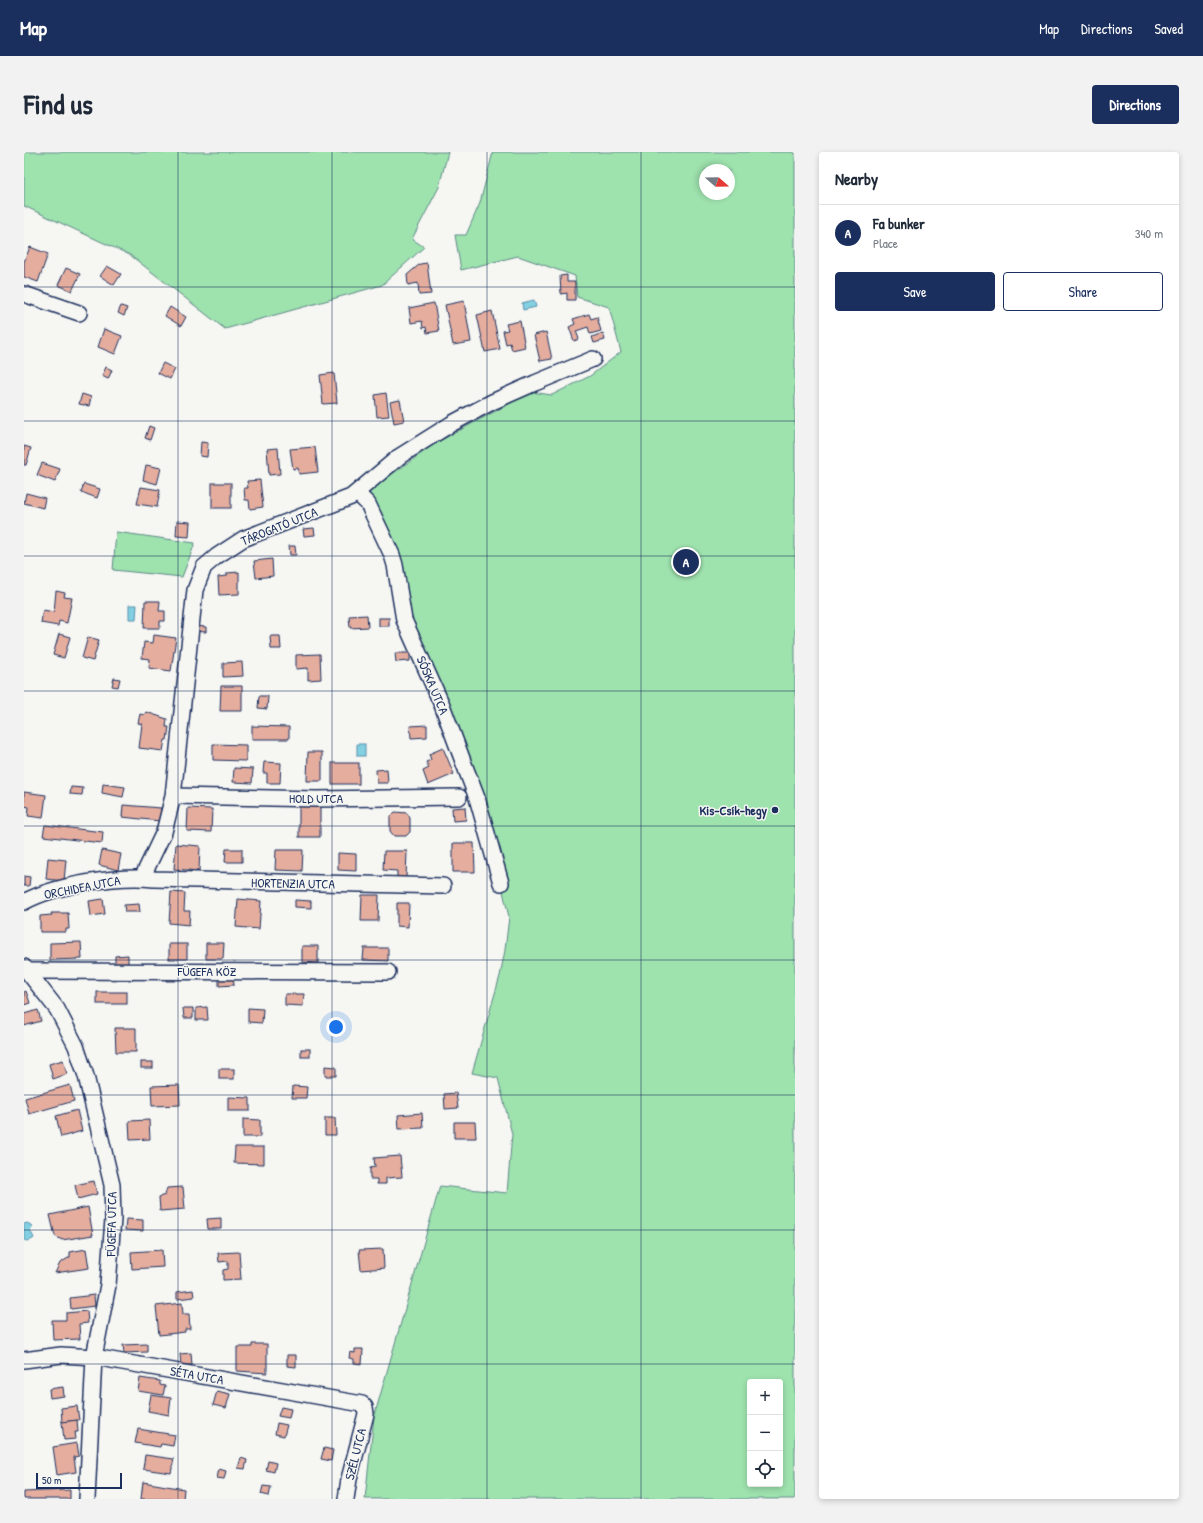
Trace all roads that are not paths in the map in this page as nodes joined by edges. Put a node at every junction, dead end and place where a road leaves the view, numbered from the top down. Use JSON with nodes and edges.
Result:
{"nodes":[{"id":1,"x":24,"y":294,"type":"edge"},
{"id":2,"x":79,"y":313,"type":"dead end"},
{"id":3,"x":593,"y":359,"type":"dead end"},
{"id":4,"x":357,"y":493,"type":"junction"},
{"id":5,"x":172,"y":796,"type":"junction"},
{"id":6,"x":459,"y":798,"type":"dead end"},
{"id":7,"x":142,"y":878,"type":"junction"},
{"id":8,"x":501,"y":883,"type":"dead end"},
{"id":9,"x":443,"y":886,"type":"dead end"},
{"id":10,"x":24,"y":902,"type":"edge"},
{"id":11,"x":26,"y":969,"type":"edge"},
{"id":12,"x":388,"y":972,"type":"dead end"},
{"id":13,"x":94,"y":1357,"type":"junction"},
{"id":14,"x":24,"y":1360,"type":"edge"},
{"id":15,"x":366,"y":1410,"type":"joint"},
{"id":16,"x":87,"y":1499,"type":"edge"},
{"id":17,"x":346,"y":1499,"type":"edge"}],
"edges":[{"from":1,"to":2,"type":"street"},
{"from":3,"to":4,"type":"street","name":"TÁROGATÓ UTCA"},
{"from":4,"to":5,"type":"street","name":"TÁROGATÓ UTCA"},
{"from":4,"to":8,"type":"street","name":"SÓSKA UTCA"},
{"from":5,"to":6,"type":"street","name":"HOLD UTCA"},
{"from":5,"to":7,"type":"street","name":"TÁROGATÓ UTCA"},
{"from":7,"to":9,"type":"street","name":"HORTENZIA UTCA"},
{"from":7,"to":10,"type":"street","name":"ORCHIDEA UTCA"},
{"from":11,"to":12,"type":"street","name":"FÜGEFA KÖZ"},
{"from":11,"to":13,"type":"street","name":"FÜGEFA UTCA"},
{"from":13,"to":14,"type":"street","name":"SÉTA UTCA"},
{"from":13,"to":15,"type":"street","name":"SÉTA UTCA"},
{"from":13,"to":16,"type":"street","name":"FÜGEFA UTCA"},
{"from":15,"to":17,"type":"street","name":"SZÉL UTCA"}]}
